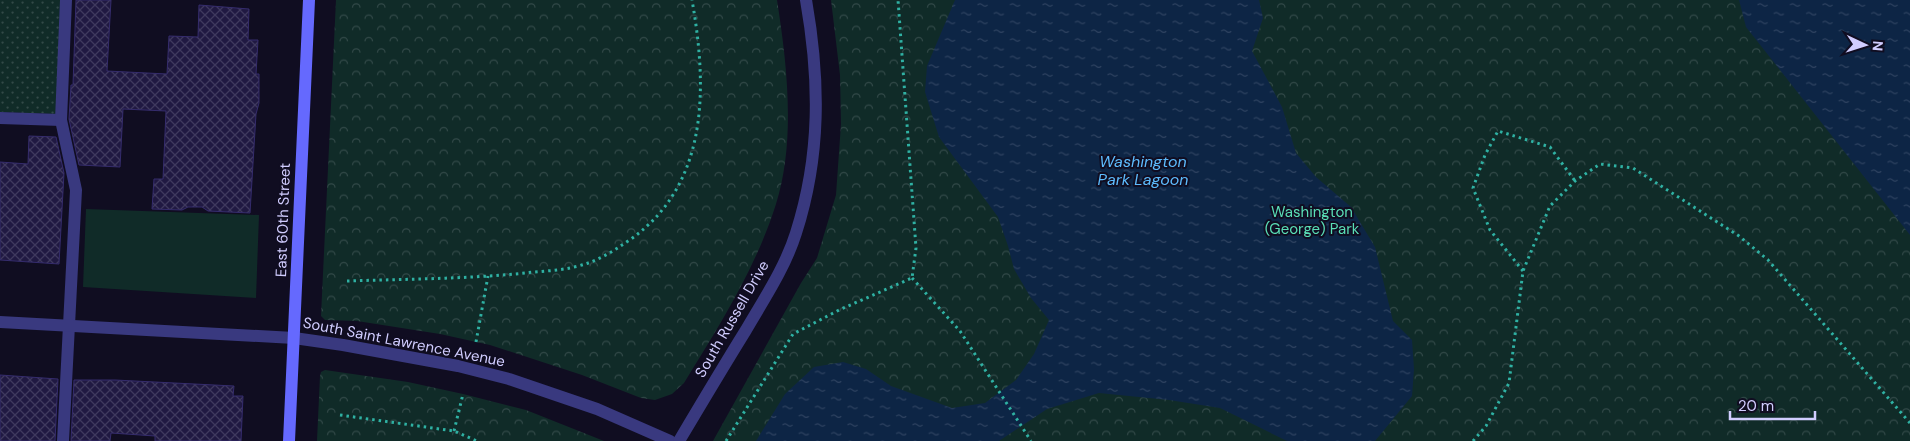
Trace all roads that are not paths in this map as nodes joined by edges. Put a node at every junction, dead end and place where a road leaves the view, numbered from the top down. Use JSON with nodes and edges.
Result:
{"nodes":[{"id":1,"x":66,"y":0,"type":"edge"},
{"id":2,"x":309,"y":0,"type":"edge"},
{"id":3,"x":806,"y":0,"type":"edge"},
{"id":4,"x":0,"y":118,"type":"edge"},
{"id":5,"x":61,"y":120,"type":"junction"},
{"id":6,"x":0,"y":322,"type":"edge"},
{"id":7,"x":69,"y":326,"type":"junction"},
{"id":8,"x":294,"y":338,"type":"junction"},
{"id":9,"x":64,"y":441,"type":"edge"},
{"id":10,"x":289,"y":441,"type":"edge"},
{"id":11,"x":670,"y":441,"type":"edge"},
{"id":12,"x":679,"y":441,"type":"edge"}],
"edges":[{"from":1,"to":5,"type":"street"},
{"from":2,"to":8,"type":"street","name":"East 60th Street"},
{"from":3,"to":12,"type":"street","name":"South Russell Drive"},
{"from":4,"to":5,"type":"street"},
{"from":5,"to":7,"type":"street"},
{"from":6,"to":7,"type":"street","name":"South Saint Lawrence Avenue"},
{"from":7,"to":8,"type":"street","name":"South Saint Lawrence Avenue"},
{"from":7,"to":9,"type":"street"},
{"from":8,"to":10,"type":"street","name":"East 60th Street"},
{"from":8,"to":11,"type":"street","name":"South Saint Lawrence Avenue"}]}
